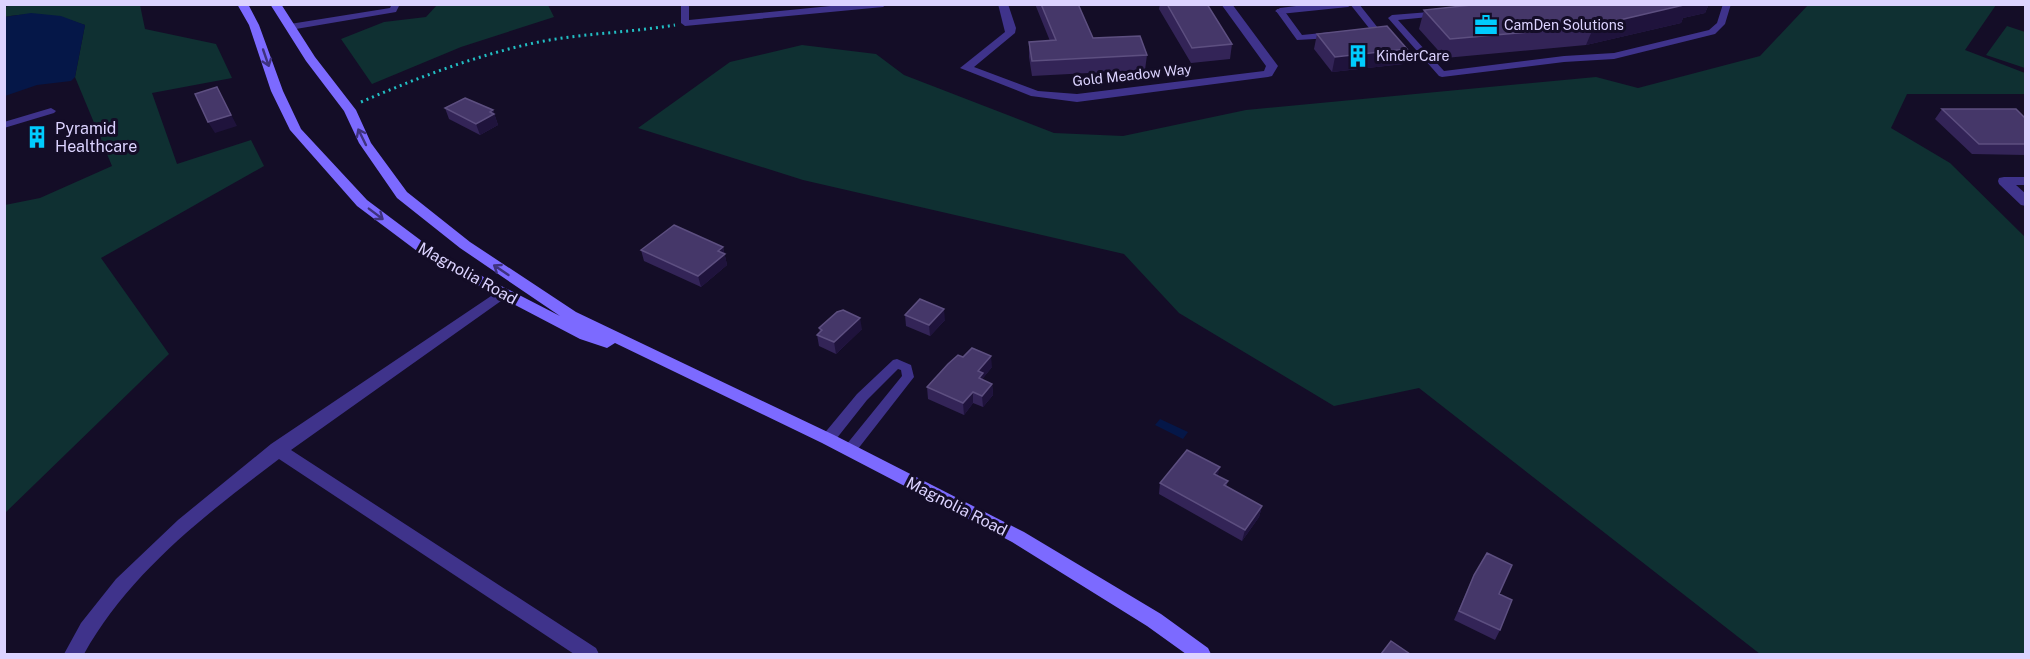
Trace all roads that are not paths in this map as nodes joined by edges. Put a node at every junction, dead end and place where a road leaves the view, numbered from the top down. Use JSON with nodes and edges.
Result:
{"nodes":[{"id":1,"x":242,"y":4,"type":"edge"},
{"id":2,"x":275,"y":4,"type":"edge"},
{"id":3,"x":396,"y":4,"type":"edge"},
{"id":4,"x":685,"y":4,"type":"edge"},
{"id":5,"x":762,"y":4,"type":"edge"},
{"id":6,"x":883,"y":4,"type":"edge"},
{"id":7,"x":1003,"y":4,"type":"edge"},
{"id":8,"x":1226,"y":4,"type":"edge"},
{"id":9,"x":1348,"y":4,"type":"edge"},
{"id":10,"x":1354,"y":4,"type":"edge"},
{"id":11,"x":1727,"y":4,"type":"edge"},
{"id":12,"x":1280,"y":11,"type":"joint"},
{"id":13,"x":1449,"y":12,"type":"edge"},
{"id":14,"x":762,"y":16,"type":"junction"},
{"id":15,"x":290,"y":27,"type":"junction"},
{"id":16,"x":1353,"y":32,"type":"edge"},
{"id":17,"x":1342,"y":33,"type":"edge"},
{"id":18,"x":51,"y":111,"type":"dead end"},
{"id":19,"x":4,"y":124,"type":"edge"},
{"id":20,"x":2025,"y":181,"type":"edge"},
{"id":21,"x":2025,"y":202,"type":"edge"},
{"id":22,"x":503,"y":293,"type":"junction"},
{"id":23,"x":700,"y":378,"type":"junction"},
{"id":24,"x":828,"y":439,"type":"junction"},
{"id":25,"x":277,"y":449,"type":"junction"},
{"id":26,"x":849,"y":450,"type":"junction"},
{"id":27,"x":74,"y":654,"type":"edge"},
{"id":28,"x":589,"y":654,"type":"edge"},
{"id":29,"x":1201,"y":654,"type":"edge"}],
"edges":[{"from":1,"to":22,"type":"main road","name":"Magnolia Road","one_way":true},
{"from":2,"to":15,"type":"main road","name":"Magnolia Road"},
{"from":3,"to":15,"type":"lane"},
{"from":4,"to":14,"type":"lane"},
{"from":5,"to":14,"type":"lane"},
{"from":6,"to":14,"type":"lane"},
{"from":7,"to":8,"type":"street","name":"Gold Meadow Way"},
{"from":9,"to":12,"type":"street"},
{"from":10,"to":16,"type":"lane"},
{"from":11,"to":13,"type":"lane"},
{"from":12,"to":17,"type":"lane"},
{"from":23,"to":15,"type":"main road","name":"Magnolia Road","one_way":true},
{"from":18,"to":19,"type":"lane"},
{"from":20,"to":21,"type":"street"},
{"from":22,"to":23,"type":"main road","name":"Magnolia Road"},
{"from":22,"to":25,"type":"street"},
{"from":23,"to":24,"type":"main road","name":"Magnolia Road"},
{"from":24,"to":26,"type":"main road","name":"Magnolia Road"},
{"from":24,"to":26,"type":"lane"},
{"from":25,"to":27,"type":"street"},
{"from":25,"to":28,"type":"street"},
{"from":26,"to":29,"type":"main road","name":"Magnolia Road"}]}
